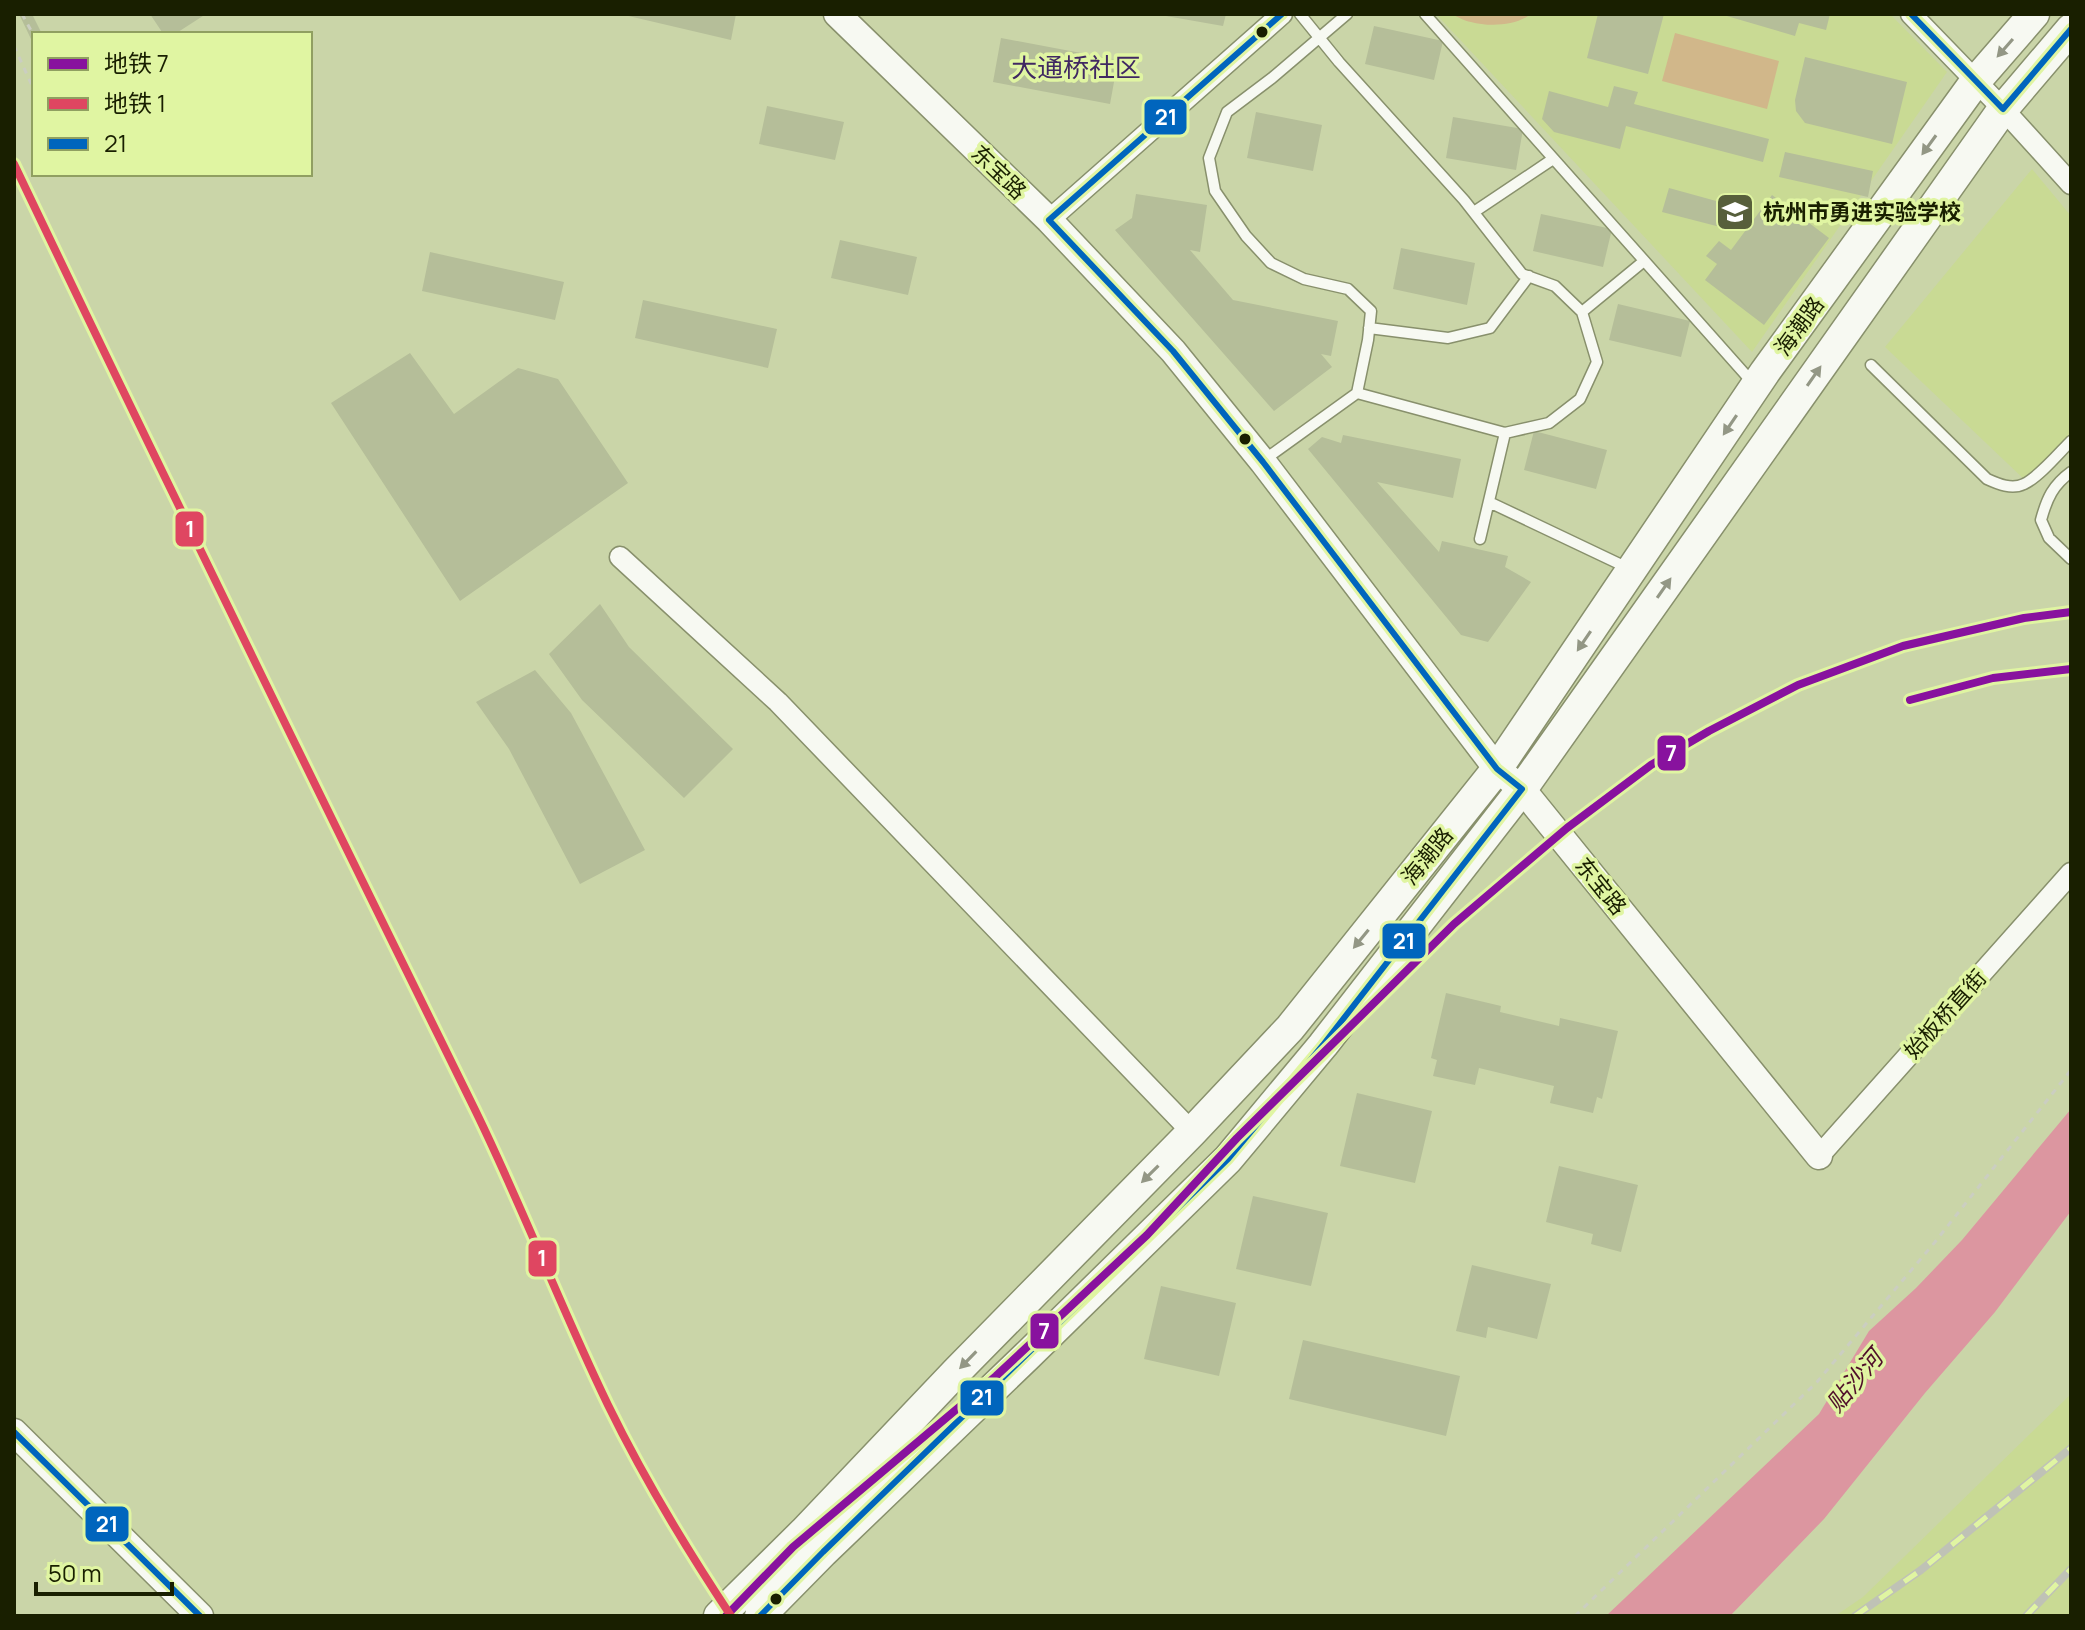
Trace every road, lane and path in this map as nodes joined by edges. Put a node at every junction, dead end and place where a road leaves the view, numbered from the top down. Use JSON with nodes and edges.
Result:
{"nodes":[{"id":1,"x":22,"y":14,"type":"edge"},
{"id":2,"x":837,"y":14,"type":"edge"},
{"id":3,"x":1282,"y":14,"type":"edge"},
{"id":4,"x":1300,"y":14,"type":"edge"},
{"id":5,"x":1347,"y":14,"type":"edge"},
{"id":6,"x":1425,"y":14,"type":"edge"},
{"id":7,"x":1911,"y":14,"type":"edge"},
{"id":8,"x":2034,"y":14,"type":"edge"},
{"id":9,"x":2071,"y":29,"type":"edge"},
{"id":10,"x":32,"y":32,"type":"edge"},
{"id":11,"x":1319,"y":38,"type":"junction"},
{"id":12,"x":14,"y":46,"type":"edge"},
{"id":13,"x":1975,"y":82,"type":"junction"},
{"id":14,"x":32,"y":86,"type":"edge"},
{"id":15,"x":2003,"y":109,"type":"junction"},
{"id":16,"x":1553,"y":159,"type":"junction"},
{"id":17,"x":2071,"y":184,"type":"edge"},
{"id":18,"x":1474,"y":212,"type":"junction"},
{"id":19,"x":1049,"y":220,"type":"junction"},
{"id":20,"x":1644,"y":261,"type":"junction"},
{"id":21,"x":1529,"y":276,"type":"junction"},
{"id":22,"x":1582,"y":312,"type":"junction"},
{"id":23,"x":1369,"y":328,"type":"junction"},
{"id":24,"x":1871,"y":365,"type":"dead end"},
{"id":25,"x":1756,"y":387,"type":"junction"},
{"id":26,"x":1357,"y":393,"type":"junction"},
{"id":27,"x":1505,"y":433,"type":"junction"},
{"id":28,"x":2071,"y":441,"type":"edge"},
{"id":29,"x":1263,"y":462,"type":"junction"},
{"id":30,"x":2071,"y":472,"type":"edge"},
{"id":31,"x":1489,"y":502,"type":"junction"},
{"id":32,"x":1480,"y":539,"type":"dead end"},
{"id":33,"x":620,"y":557,"type":"dead end"},
{"id":34,"x":2071,"y":559,"type":"edge"},
{"id":35,"x":1632,"y":570,"type":"junction"},
{"id":36,"x":1497,"y":769,"type":"junction"},
{"id":37,"x":1522,"y":789,"type":"junction"},
{"id":38,"x":2071,"y":873,"type":"edge"},
{"id":39,"x":2071,"y":1070,"type":"edge"},
{"id":40,"x":1192,"y":1132,"type":"junction"},
{"id":41,"x":1819,"y":1156,"type":"joint"},
{"id":42,"x":14,"y":1432,"type":"edge"},
{"id":43,"x":200,"y":1616,"type":"edge"},
{"id":44,"x":719,"y":1616,"type":"edge"},
{"id":45,"x":760,"y":1616,"type":"edge"},
{"id":46,"x":1575,"y":1616,"type":"edge"}],
"edges":[{"from":1,"to":10,"type":"path"},
{"from":2,"to":19,"type":"street","name":"东宝路"},
{"from":3,"to":19,"type":"street"},
{"from":4,"to":11,"type":"lane"},
{"from":5,"to":11,"type":"lane"},
{"from":6,"to":16,"type":"lane"},
{"from":7,"to":13,"type":"street"},
{"from":8,"to":13,"type":"main road","name":"海潮路","one_way":true},
{"from":9,"to":15,"type":"main road","name":"海潮路"},
{"from":11,"to":18,"type":"lane"},
{"from":11,"to":23,"type":"lane"},
{"from":12,"to":14,"type":"path"},
{"from":13,"to":15,"type":"street"},
{"from":13,"to":25,"type":"main road","name":"海潮路","one_way":true},
{"from":15,"to":17,"type":"street"},
{"from":37,"to":15,"type":"main road","name":"海潮路","one_way":true},
{"from":16,"to":18,"type":"lane"},
{"from":16,"to":20,"type":"lane"},
{"from":18,"to":21,"type":"lane"},
{"from":19,"to":29,"type":"street","name":"东宝路"},
{"from":20,"to":22,"type":"lane"},
{"from":20,"to":25,"type":"lane"},
{"from":21,"to":22,"type":"lane"},
{"from":21,"to":23,"type":"lane"},
{"from":22,"to":27,"type":"lane"},
{"from":23,"to":26,"type":"lane"},
{"from":24,"to":28,"type":"lane"},
{"from":25,"to":35,"type":"main road","name":"海潮路","one_way":true},
{"from":26,"to":27,"type":"lane"},
{"from":26,"to":29,"type":"lane"},
{"from":27,"to":31,"type":"lane"},
{"from":29,"to":36,"type":"street","name":"东宝路"},
{"from":30,"to":34,"type":"lane"},
{"from":31,"to":32,"type":"lane"},
{"from":31,"to":35,"type":"lane"},
{"from":33,"to":40,"type":"street"},
{"from":35,"to":36,"type":"main road","name":"海潮路","one_way":true},
{"from":36,"to":37,"type":"street","name":"东宝路"},
{"from":36,"to":40,"type":"main road","name":"海潮路","one_way":true},
{"from":37,"to":41,"type":"street","name":"东宝路"},
{"from":37,"to":45,"type":"main road","name":"海潮路"},
{"from":38,"to":41,"type":"street","name":"始板桥直街"},
{"from":39,"to":46,"type":"path"},
{"from":40,"to":44,"type":"main road","name":"海潮路","one_way":true},
{"from":42,"to":43,"type":"street"}]}
